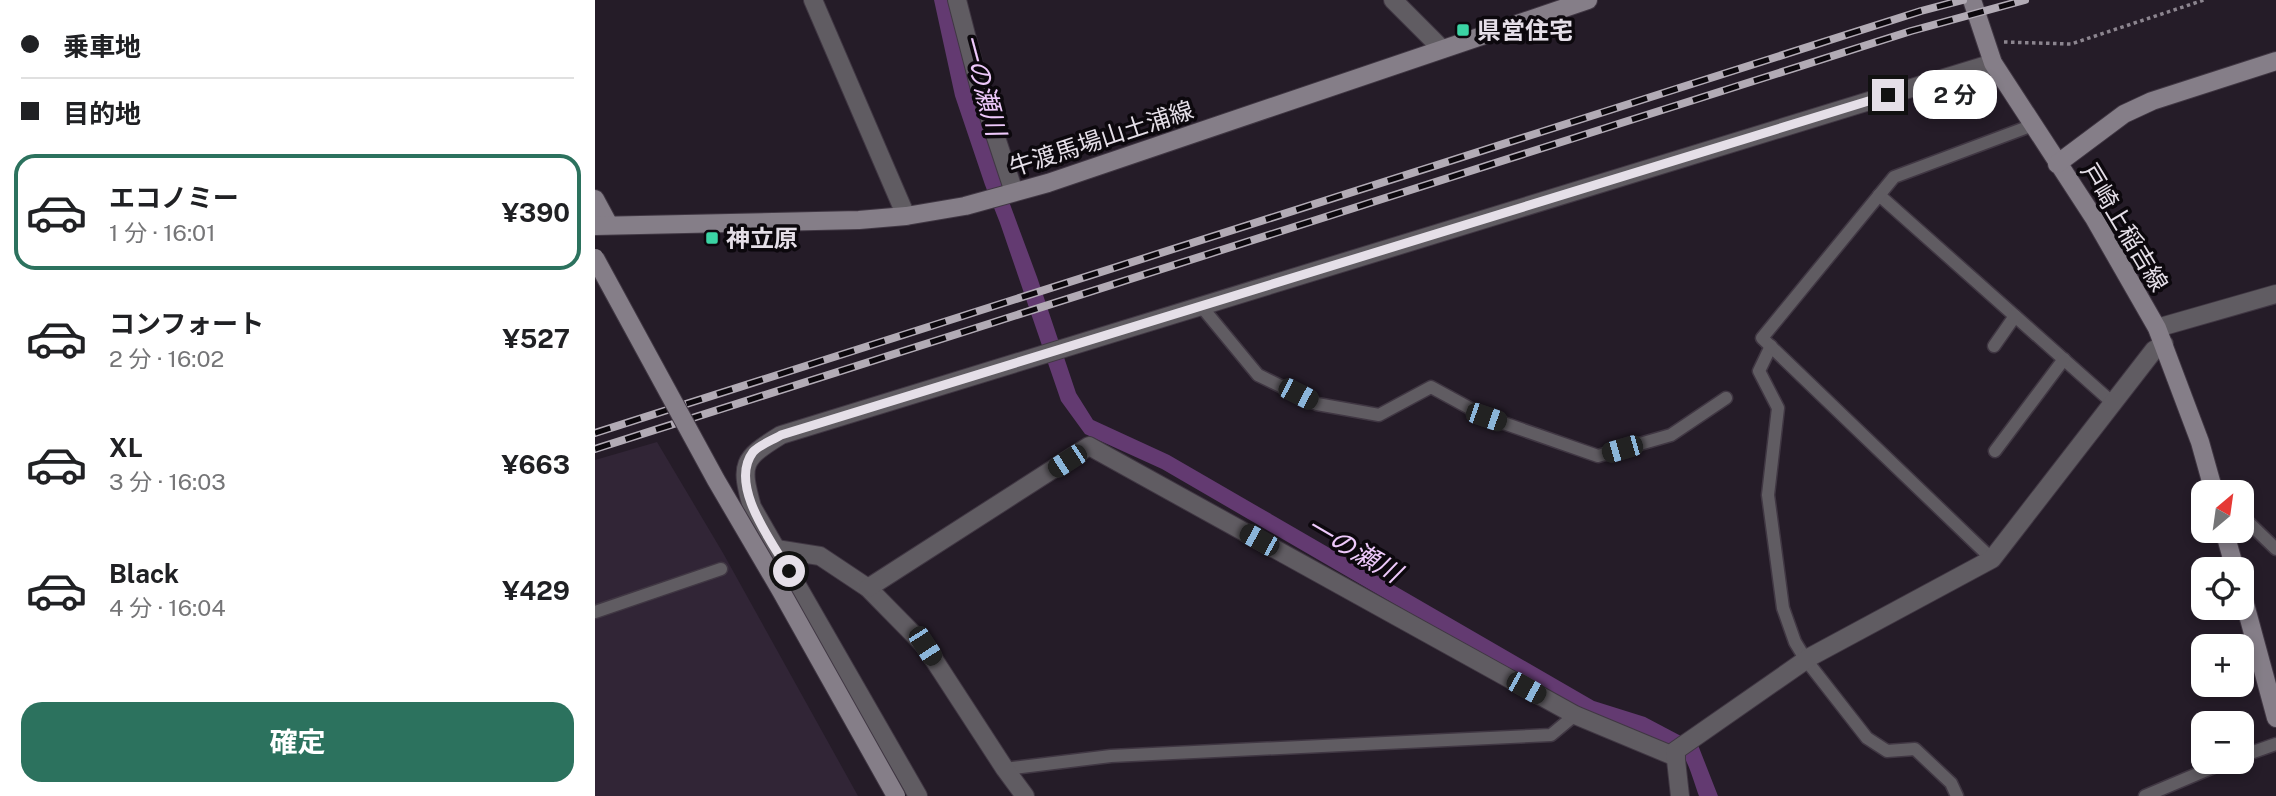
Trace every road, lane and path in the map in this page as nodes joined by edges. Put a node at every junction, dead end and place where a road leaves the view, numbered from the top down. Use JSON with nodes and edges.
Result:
{"nodes":[{"id":1,"x":813,"y":0,"type":"edge"},
{"id":2,"x":1393,"y":0,"type":"edge"},
{"id":3,"x":1588,"y":0,"type":"edge"},
{"id":4,"x":1972,"y":0,"type":"edge"},
{"id":5,"x":2204,"y":0,"type":"edge"},
{"id":6,"x":960,"y":1,"type":"edge"},
{"id":7,"x":1985,"y":42,"type":"junction"},
{"id":8,"x":1442,"y":49,"type":"junction"},
{"id":9,"x":2276,"y":61,"type":"edge"},
{"id":10,"x":1993,"y":63,"type":"junction"},
{"id":11,"x":2033,"y":125,"type":"junction"},
{"id":12,"x":2057,"y":163,"type":"junction"},
{"id":13,"x":1014,"y":192,"type":"junction"},
{"id":14,"x":1879,"y":195,"type":"junction"},
{"id":15,"x":595,"y":200,"type":"edge"},
{"id":16,"x":906,"y":216,"type":"junction"},
{"id":17,"x":602,"y":226,"type":"edge"},
{"id":18,"x":595,"y":257,"type":"edge"},
{"id":19,"x":2276,"y":294,"type":"edge"},
{"id":20,"x":1201,"y":306,"type":"junction"},
{"id":21,"x":2015,"y":316,"type":"junction"},
{"id":22,"x":2160,"y":336,"type":"junction"},
{"id":23,"x":1771,"y":346,"type":"junction"},
{"id":24,"x":1994,"y":346,"type":"dead end"},
{"id":25,"x":2064,"y":359,"type":"junction"},
{"id":26,"x":1726,"y":398,"type":"dead end"},
{"id":27,"x":2114,"y":404,"type":"junction"},
{"id":28,"x":1995,"y":451,"type":"dead end"},
{"id":29,"x":2211,"y":480,"type":"edge"},
{"id":30,"x":2254,"y":527,"type":"edge"},
{"id":31,"x":776,"y":549,"type":"junction"},
{"id":32,"x":2276,"y":549,"type":"edge"},
{"id":33,"x":1992,"y":559,"type":"junction"},
{"id":34,"x":721,"y":569,"type":"dead end"},
{"id":35,"x":868,"y":588,"type":"junction"},
{"id":36,"x":595,"y":612,"type":"edge"},
{"id":37,"x":2249,"y":620,"type":"edge"},
{"id":38,"x":1806,"y":660,"type":"junction"},
{"id":39,"x":1575,"y":715,"type":"junction"},
{"id":40,"x":2276,"y":718,"type":"edge"},
{"id":41,"x":2276,"y":744,"type":"edge"},
{"id":42,"x":2254,"y":752,"type":"edge"},
{"id":43,"x":1676,"y":757,"type":"junction"},
{"id":44,"x":1005,"y":769,"type":"junction"},
{"id":45,"x":2197,"y":774,"type":"edge"},
{"id":46,"x":897,"y":796,"type":"edge"},
{"id":47,"x":918,"y":796,"type":"edge"},
{"id":48,"x":1025,"y":796,"type":"edge"},
{"id":49,"x":1680,"y":796,"type":"edge"},
{"id":50,"x":1957,"y":796,"type":"edge"},
{"id":51,"x":2145,"y":796,"type":"edge"}],
"edges":[{"from":1,"to":16,"type":"street"},
{"from":2,"to":8,"type":"street"},
{"from":3,"to":8,"type":"main road","name":"牛渡馬場山土浦線"},
{"from":4,"to":7,"type":"main road","name":"戸崎上稲吉線"},
{"from":5,"to":7,"type":"path"},
{"from":6,"to":13,"type":"street"},
{"from":7,"to":10,"type":"main road","name":"戸崎上稲吉線"},
{"from":8,"to":13,"type":"main road","name":"牛渡馬場山土浦線"},
{"from":9,"to":12,"type":"main road"},
{"from":10,"to":11,"type":"main road","name":"戸崎上稲吉線"},
{"from":10,"to":20,"type":"street"},
{"from":11,"to":12,"type":"main road","name":"戸崎上稲吉線"},
{"from":11,"to":14,"type":"lane"},
{"from":12,"to":22,"type":"main road","name":"戸崎上稲吉線"},
{"from":13,"to":16,"type":"main road","name":"牛渡馬場山土浦線"},
{"from":14,"to":21,"type":"lane"},
{"from":14,"to":23,"type":"lane"},
{"from":15,"to":17,"type":"main road","name":"牛渡馬場山土浦線"},
{"from":16,"to":17,"type":"main road","name":"牛渡馬場山土浦線"},
{"from":18,"to":46,"type":"main road","bridge":true},
{"from":19,"to":22,"type":"street"},
{"from":20,"to":26,"type":"lane"},
{"from":20,"to":31,"type":"street"},
{"from":21,"to":24,"type":"lane"},
{"from":21,"to":25,"type":"lane"},
{"from":22,"to":27,"type":"street"},
{"from":22,"to":29,"type":"main road","name":"戸崎上稲吉線"},
{"from":23,"to":33,"type":"lane"},
{"from":23,"to":38,"type":"lane"},
{"from":25,"to":27,"type":"lane"},
{"from":25,"to":28,"type":"lane"},
{"from":27,"to":33,"type":"street"},
{"from":30,"to":32,"type":"lane"},
{"from":31,"to":35,"type":"street"},
{"from":31,"to":47,"type":"street"},
{"from":33,"to":38,"type":"street"},
{"from":34,"to":36,"type":"lane"},
{"from":35,"to":39,"type":"street"},
{"from":35,"to":44,"type":"street"},
{"from":37,"to":40,"type":"main road"},
{"from":38,"to":43,"type":"street"},
{"from":38,"to":50,"type":"lane"},
{"from":39,"to":43,"type":"street"},
{"from":39,"to":44,"type":"lane"},
{"from":41,"to":42,"type":"lane"},
{"from":43,"to":49,"type":"street"},
{"from":44,"to":48,"type":"street"},
{"from":45,"to":51,"type":"lane"}]}
